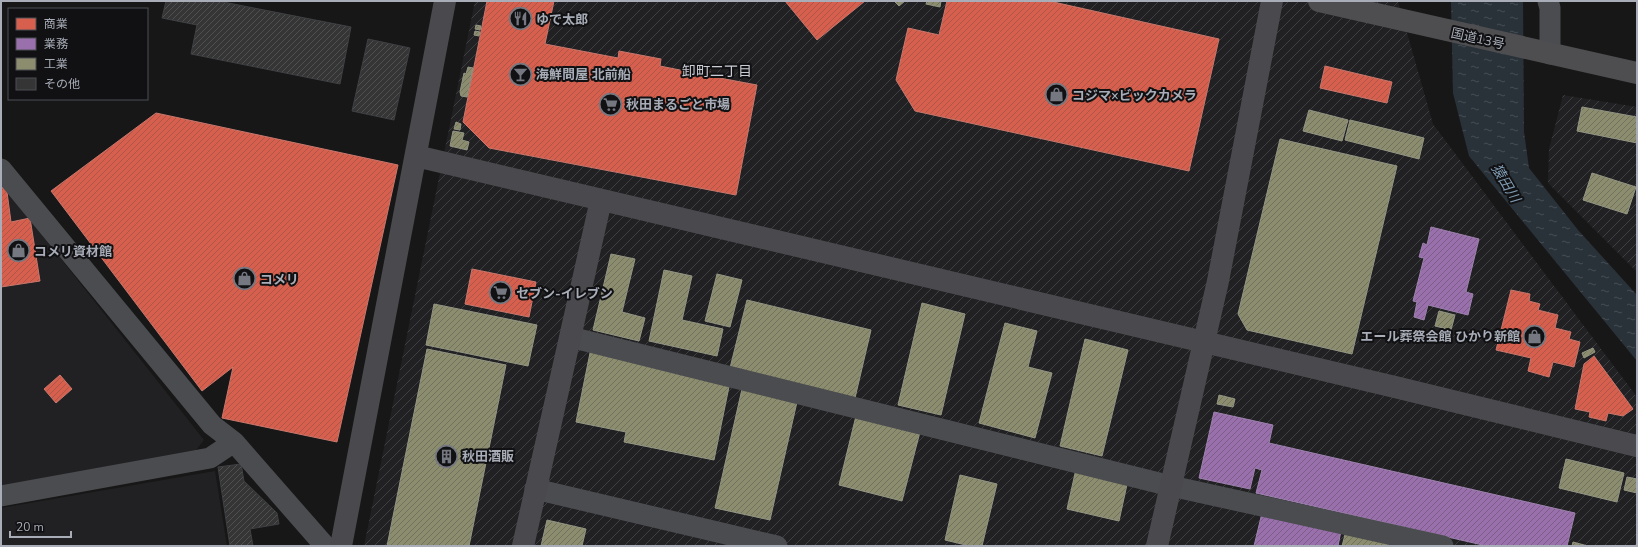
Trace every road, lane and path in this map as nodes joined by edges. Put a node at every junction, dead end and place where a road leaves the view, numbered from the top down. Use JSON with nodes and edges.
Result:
{"nodes":[{"id":1,"x":445,"y":1,"type":"edge"},
{"id":2,"x":1272,"y":1,"type":"edge"},
{"id":3,"x":1319,"y":1,"type":"edge"},
{"id":4,"x":1548,"y":1,"type":"edge"},
{"id":5,"x":1544,"y":52,"type":"junction"},
{"id":6,"x":1637,"y":73,"type":"edge"},
{"id":7,"x":416,"y":156,"type":"junction"},
{"id":8,"x":1,"y":169,"type":"edge"},
{"id":9,"x":601,"y":200,"type":"junction"},
{"id":10,"x":570,"y":337,"type":"junction"},
{"id":11,"x":1203,"y":342,"type":"junction"},
{"id":12,"x":234,"y":442,"type":"junction"},
{"id":13,"x":1637,"y":446,"type":"edge"},
{"id":14,"x":1171,"y":486,"type":"junction"},
{"id":15,"x":535,"y":489,"type":"junction"},
{"id":16,"x":1,"y":496,"type":"edge"},
{"id":17,"x":325,"y":546,"type":"edge"},
{"id":18,"x":341,"y":546,"type":"edge"},
{"id":19,"x":523,"y":546,"type":"edge"},
{"id":20,"x":777,"y":546,"type":"edge"},
{"id":21,"x":1157,"y":546,"type":"edge"},
{"id":22,"x":1443,"y":546,"type":"edge"}],
"edges":[{"from":1,"to":7,"type":"street"},
{"from":2,"to":11,"type":"street"},
{"from":3,"to":5,"type":"highway","name":"国道13号"},
{"from":4,"to":5,"type":"street"},
{"from":5,"to":6,"type":"highway","name":"国道13号"},
{"from":7,"to":9,"type":"street"},
{"from":7,"to":18,"type":"street"},
{"from":8,"to":12,"type":"street"},
{"from":9,"to":10,"type":"street"},
{"from":9,"to":11,"type":"street"},
{"from":10,"to":14,"type":"street"},
{"from":10,"to":15,"type":"street"},
{"from":11,"to":13,"type":"street"},
{"from":11,"to":14,"type":"street"},
{"from":12,"to":16,"type":"street"},
{"from":12,"to":17,"type":"street"},
{"from":14,"to":21,"type":"street"},
{"from":14,"to":22,"type":"street"},
{"from":15,"to":19,"type":"street"},
{"from":15,"to":20,"type":"street"}]}
